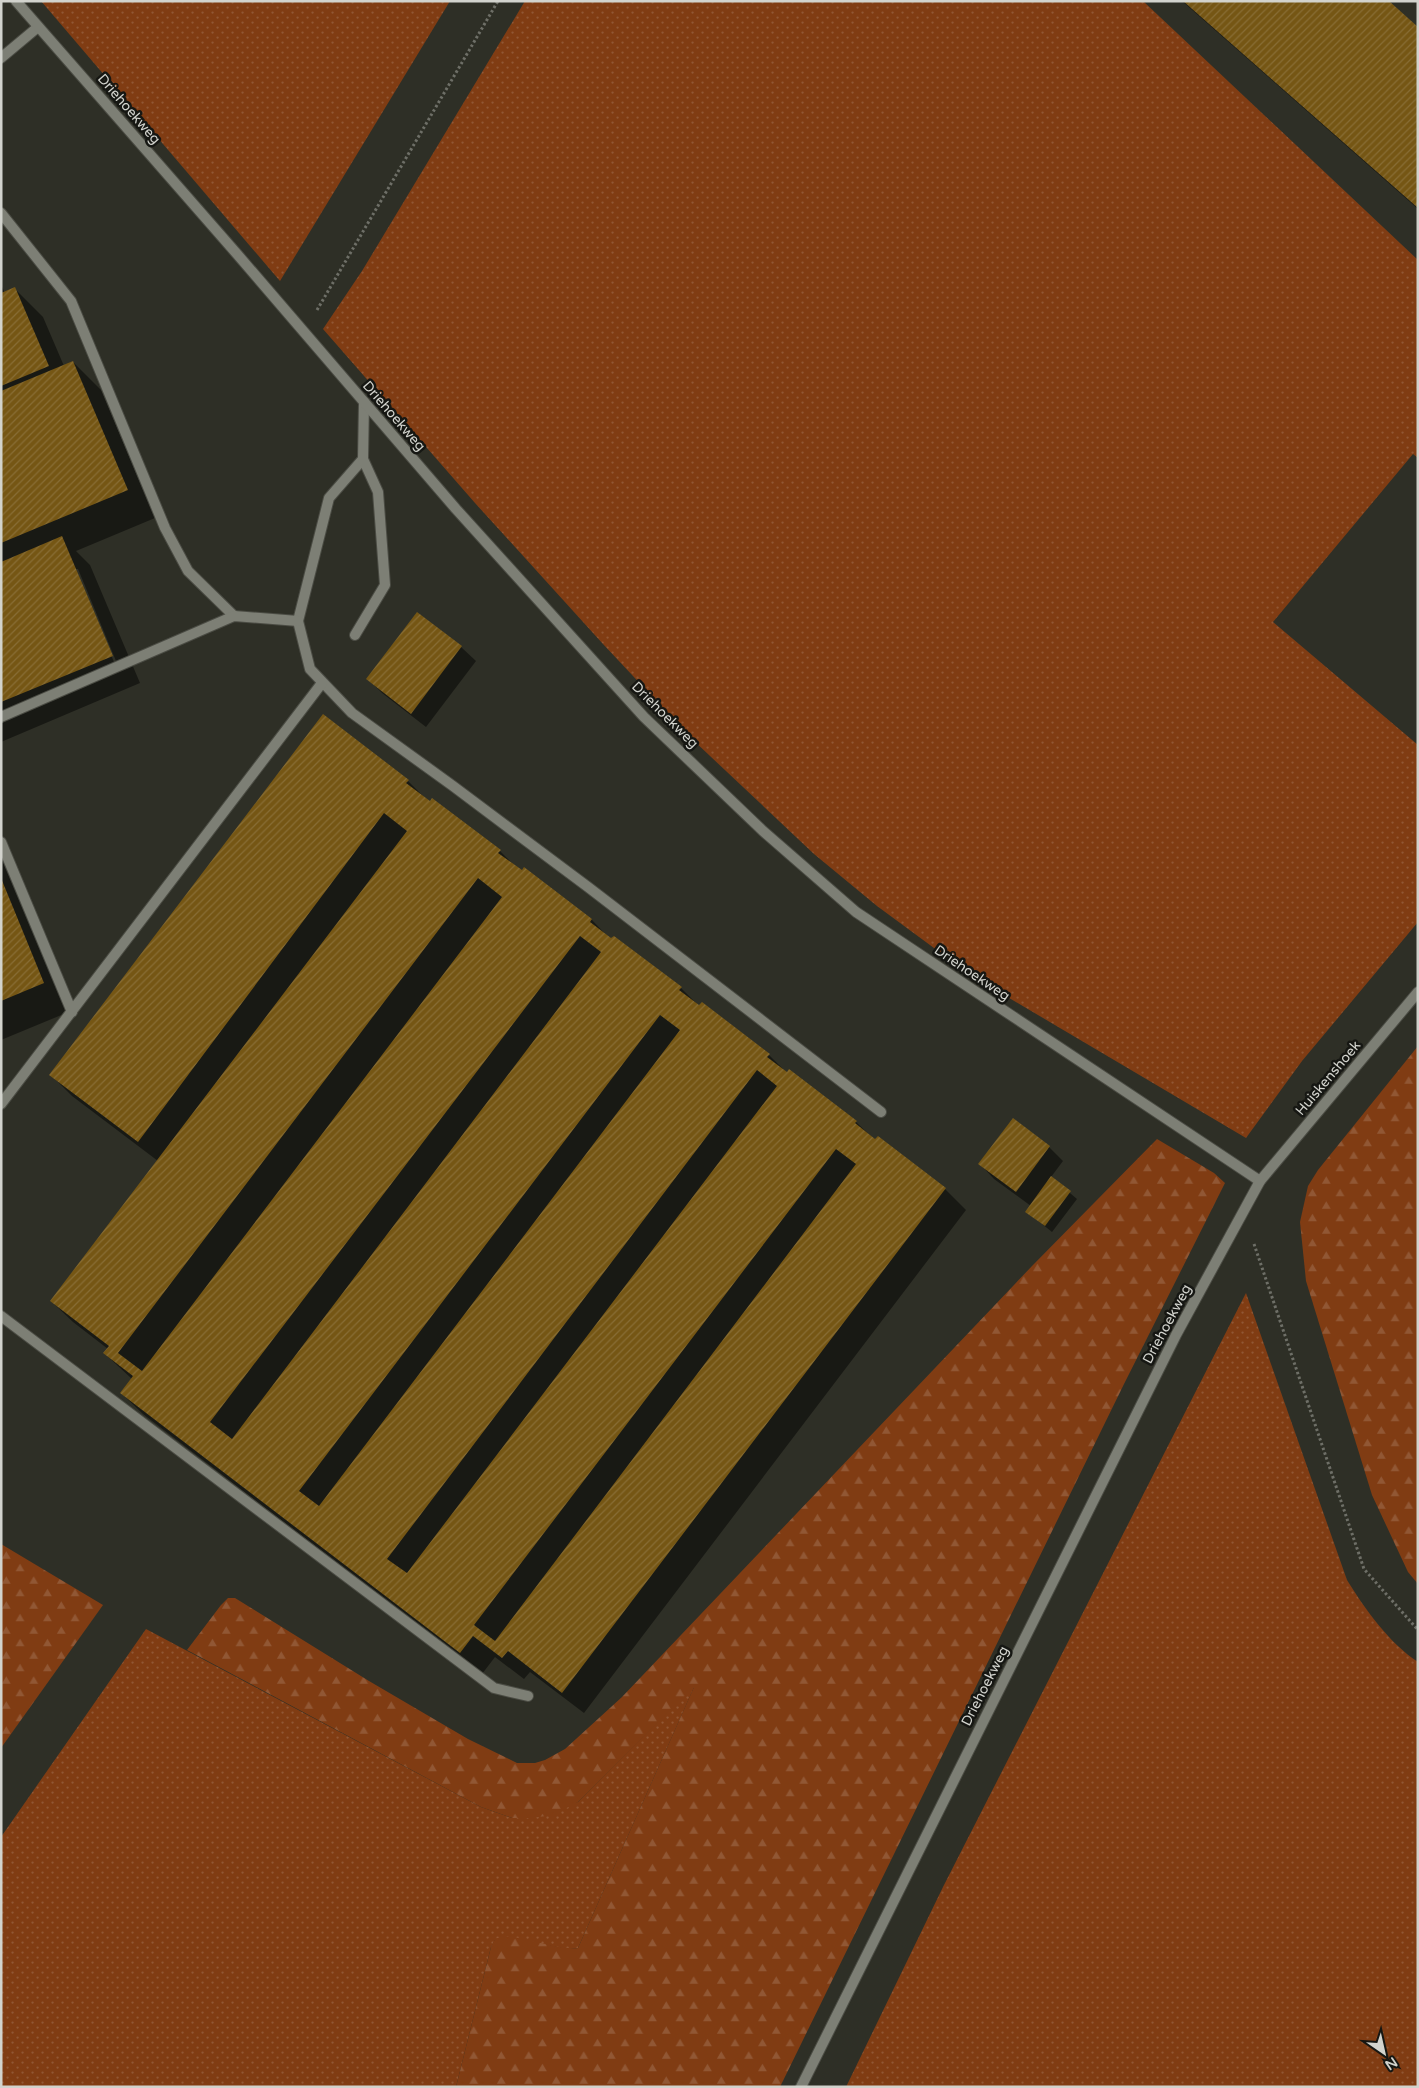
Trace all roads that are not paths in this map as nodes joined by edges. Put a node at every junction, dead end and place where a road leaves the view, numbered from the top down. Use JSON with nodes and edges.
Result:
{"nodes":[{"id":1,"x":16,"y":1,"type":"edge"},
{"id":2,"x":38,"y":27,"type":"junction"},
{"id":3,"x":1,"y":58,"type":"edge"},
{"id":4,"x":1,"y":213,"type":"edge"},
{"id":5,"x":364,"y":402,"type":"junction"},
{"id":6,"x":363,"y":459,"type":"junction"},
{"id":7,"x":234,"y":616,"type":"junction"},
{"id":8,"x":298,"y":621,"type":"junction"},
{"id":9,"x":355,"y":635,"type":"dead end"},
{"id":10,"x":322,"y":683,"type":"junction"},
{"id":11,"x":1,"y":717,"type":"edge"},
{"id":12,"x":1,"y":842,"type":"edge"},
{"id":13,"x":1418,"y":992,"type":"edge"},
{"id":14,"x":72,"y":1012,"type":"junction"},
{"id":15,"x":1,"y":1104,"type":"edge"},
{"id":16,"x":881,"y":1112,"type":"dead end"},
{"id":17,"x":1260,"y":1181,"type":"junction"},
{"id":18,"x":1,"y":1316,"type":"edge"},
{"id":19,"x":528,"y":1696,"type":"dead end"},
{"id":20,"x":801,"y":2087,"type":"edge"}],
"edges":[{"from":1,"to":2,"type":"street","name":"Driehoekweg"},
{"from":2,"to":3,"type":"street"},
{"from":2,"to":5,"type":"street","name":"Driehoekweg"},
{"from":4,"to":7,"type":"street"},
{"from":5,"to":6,"type":"street"},
{"from":5,"to":17,"type":"street","name":"Driehoekweg"},
{"from":6,"to":8,"type":"street"},
{"from":6,"to":9,"type":"street"},
{"from":7,"to":8,"type":"street"},
{"from":7,"to":11,"type":"street"},
{"from":8,"to":10,"type":"street"},
{"from":10,"to":14,"type":"street"},
{"from":10,"to":16,"type":"street"},
{"from":12,"to":14,"type":"street"},
{"from":13,"to":17,"type":"street","name":"Huiskenshoek"},
{"from":14,"to":15,"type":"street"},
{"from":17,"to":20,"type":"street","name":"Driehoekweg"},
{"from":18,"to":19,"type":"street"}]}
